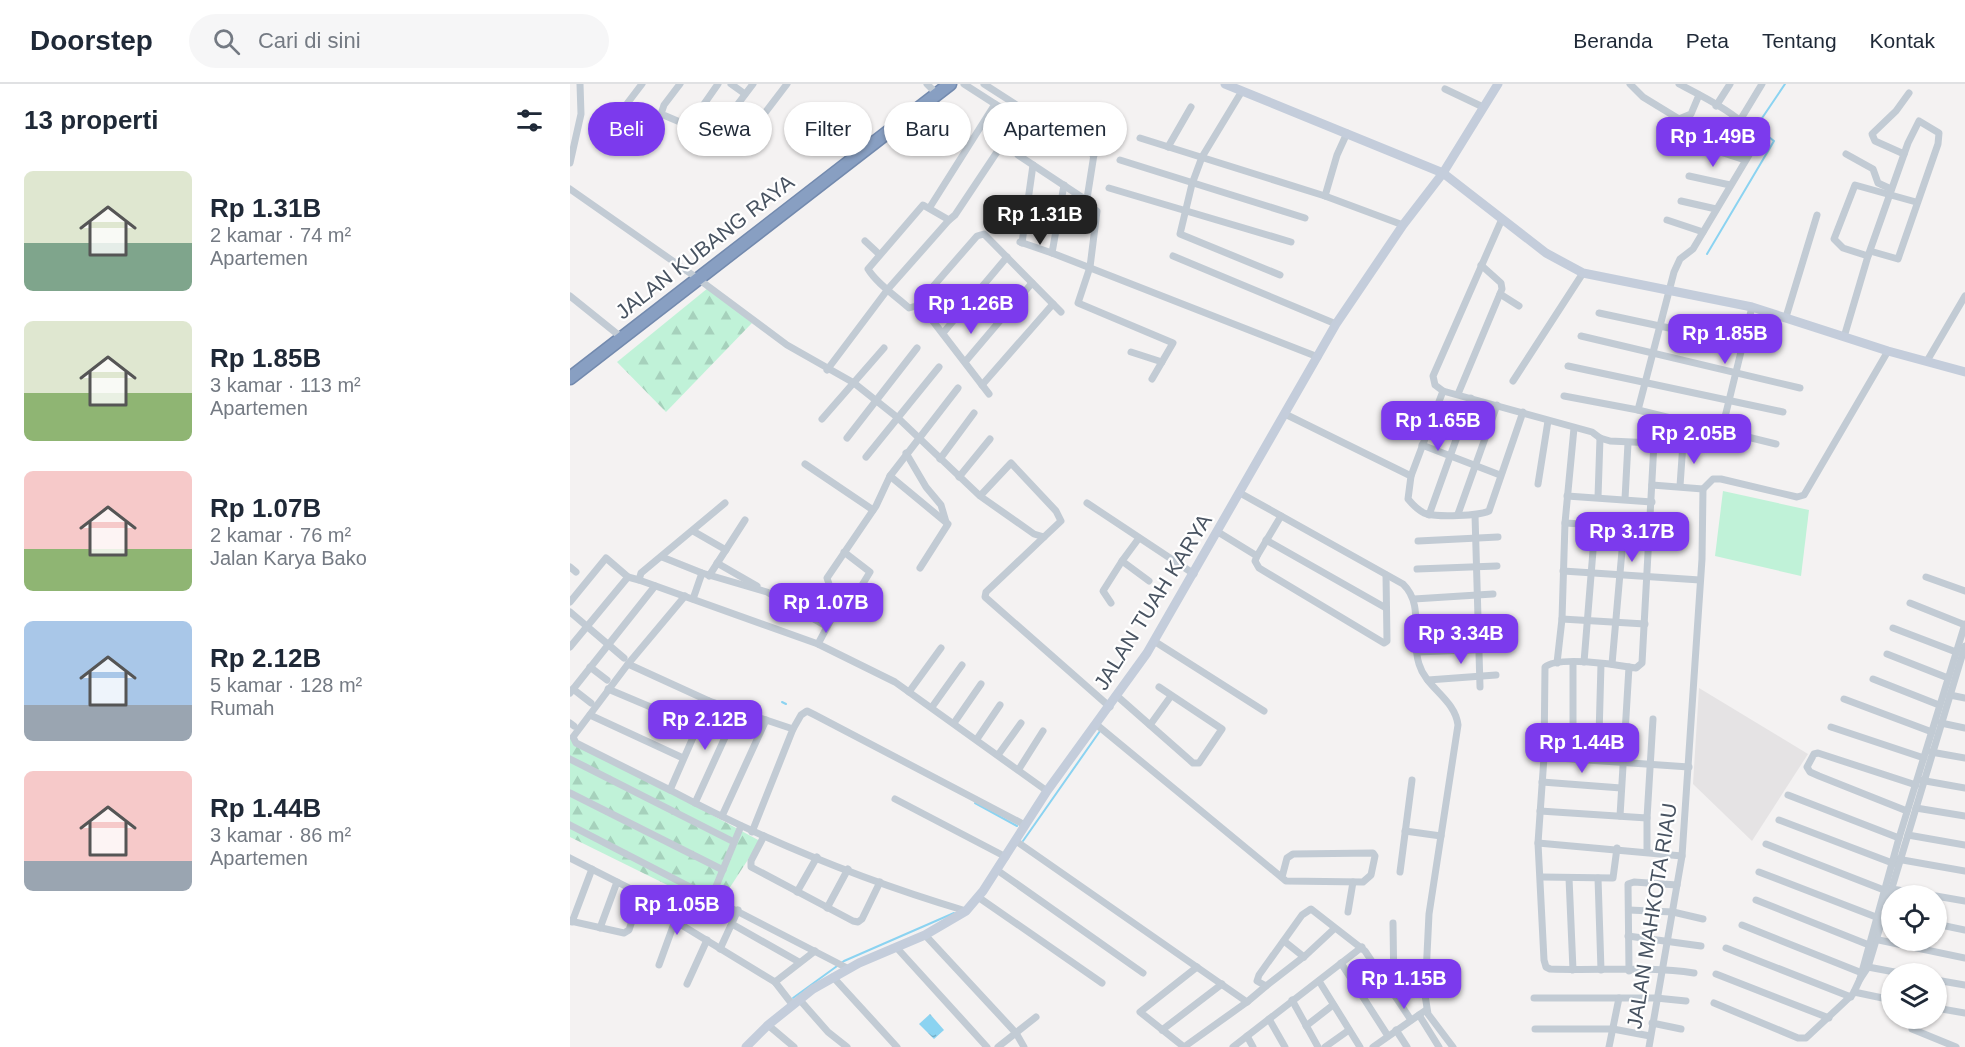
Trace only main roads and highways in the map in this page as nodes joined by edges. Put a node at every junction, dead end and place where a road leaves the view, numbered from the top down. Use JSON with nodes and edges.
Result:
{"nodes":[{"id":1,"x":950,"y":84,"type":"edge"},
{"id":2,"x":1225,"y":84,"type":"edge"},
{"id":3,"x":1498,"y":84,"type":"edge"},
{"id":4,"x":1443,"y":172,"type":"junction"},
{"id":5,"x":1965,"y":372,"type":"edge"},
{"id":6,"x":570,"y":378,"type":"edge"},
{"id":7,"x":746,"y":1047,"type":"edge"}],
"edges":[{"from":1,"to":6,"type":"highway","name":"JALAN KUBANG RAYA"},
{"from":2,"to":4,"type":"main road"},
{"from":3,"to":4,"type":"main road","name":"JALAN TUAH KARYA"},
{"from":4,"to":5,"type":"main road"},
{"from":4,"to":7,"type":"main road","name":"JALAN TUAH KARYA"}]}
